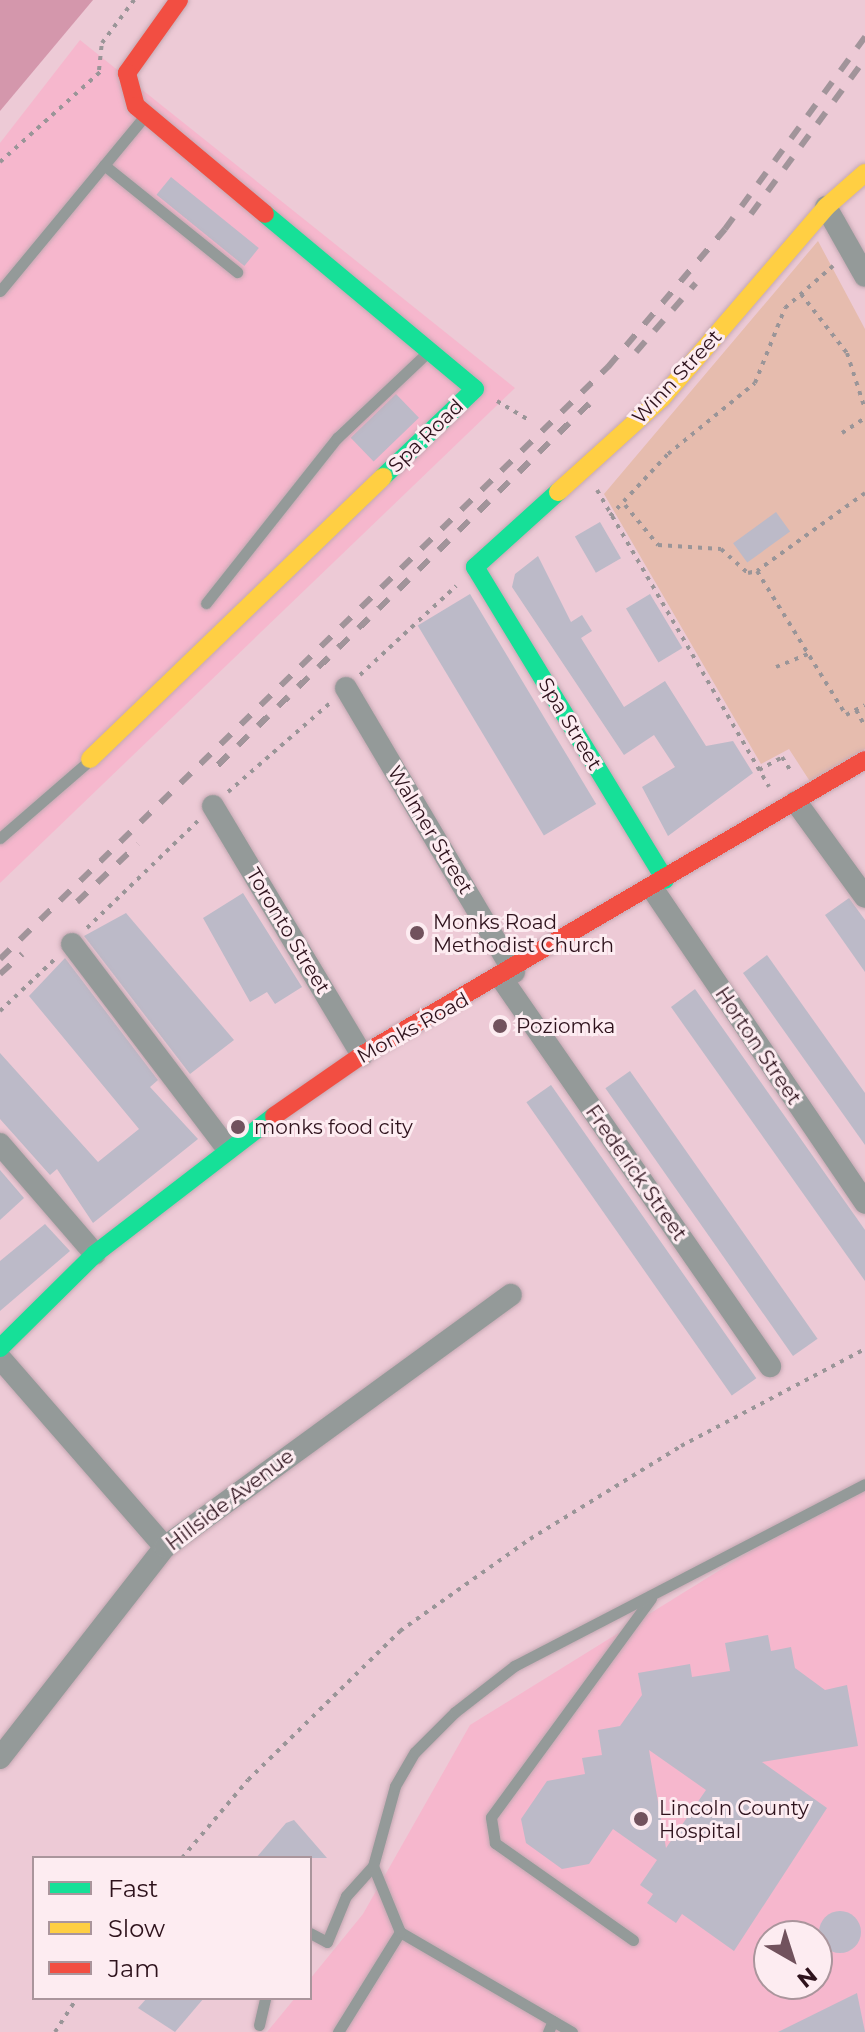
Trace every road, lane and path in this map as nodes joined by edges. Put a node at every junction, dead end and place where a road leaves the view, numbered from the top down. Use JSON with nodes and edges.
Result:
{"nodes":[{"id":1,"x":134,"y":0,"type":"edge"},
{"id":2,"x":179,"y":0,"type":"edge"},
{"id":3,"x":99,"y":72,"type":"junction"},
{"id":4,"x":127,"y":73,"type":"junction"},
{"id":5,"x":145,"y":116,"type":"junction"},
{"id":6,"x":0,"y":162,"type":"edge"},
{"id":7,"x":104,"y":165,"type":"junction"},
{"id":8,"x":865,"y":173,"type":"edge"},
{"id":9,"x":826,"y":207,"type":"junction"},
{"id":10,"x":852,"y":253,"type":"junction"},
{"id":11,"x":237,"y":272,"type":"dead end"},
{"id":12,"x":865,"y":276,"type":"edge"},
{"id":13,"x":0,"y":291,"type":"edge"},
{"id":14,"x":801,"y":294,"type":"junction"},
{"id":15,"x":427,"y":353,"type":"junction"},
{"id":16,"x":475,"y":389,"type":"junction"},
{"id":17,"x":865,"y":409,"type":"edge"},
{"id":18,"x":865,"y":418,"type":"edge"},
{"id":19,"x":529,"y":420,"type":"dead end"},
{"id":20,"x":842,"y":433,"type":"dead end"},
{"id":21,"x":585,"y":469,"type":"junction"},
{"id":22,"x":865,"y":493,"type":"edge"},
{"id":23,"x":625,"y":505,"type":"junction"},
{"id":24,"x":610,"y":516,"type":"junction"},
{"id":25,"x":475,"y":567,"type":"junction"},
{"id":26,"x":757,"y":571,"type":"junction"},
{"id":27,"x":206,"y":603,"type":"dead end"},
{"id":28,"x":809,"y":654,"type":"junction"},
{"id":29,"x":776,"y":667,"type":"dead end"},
{"id":30,"x":346,"y":688,"type":"junction"},
{"id":31,"x":865,"y":705,"type":"edge"},
{"id":32,"x":856,"y":710,"type":"junction"},
{"id":33,"x":865,"y":726,"type":"edge"},
{"id":34,"x":90,"y":759,"type":"joint"},
{"id":35,"x":865,"y":760,"type":"edge"},
{"id":36,"x":801,"y":799,"type":"junction"},
{"id":37,"x":213,"y":806,"type":"junction"},
{"id":38,"x":0,"y":838,"type":"edge"},
{"id":39,"x":658,"y":884,"type":"junction"},
{"id":40,"x":865,"y":897,"type":"edge"},
{"id":41,"x":72,"y":944,"type":"junction"},
{"id":42,"x":508,"y":976,"type":"junction"},
{"id":43,"x":0,"y":1011,"type":"edge"},
{"id":44,"x":362,"y":1055,"type":"junction"},
{"id":45,"x":0,"y":1144,"type":"edge"},
{"id":46,"x":227,"y":1148,"type":"junction"},
{"id":47,"x":865,"y":1203,"type":"edge"},
{"id":48,"x":95,"y":1254,"type":"junction"},
{"id":49,"x":511,"y":1295,"type":"dead end"},
{"id":50,"x":0,"y":1348,"type":"edge"},
{"id":51,"x":865,"y":1349,"type":"edge"},
{"id":52,"x":0,"y":1358,"type":"edge"},
{"id":53,"x":770,"y":1366,"type":"dead end"},
{"id":54,"x":865,"y":1484,"type":"edge"},
{"id":55,"x":165,"y":1547,"type":"junction"},
{"id":56,"x":653,"y":1595,"type":"junction"},
{"id":57,"x":0,"y":1758,"type":"edge"},
{"id":58,"x":184,"y":1856,"type":"edge"},
{"id":59,"x":373,"y":1866,"type":"junction"},
{"id":60,"x":400,"y":1932,"type":"junction"},
{"id":61,"x":312,"y":1934,"type":"edge"},
{"id":62,"x":633,"y":1940,"type":"dead end"},
{"id":63,"x":76,"y":2000,"type":"edge"},
{"id":64,"x":265,"y":2000,"type":"edge"},
{"id":65,"x":259,"y":2025,"type":"dead end"},
{"id":66,"x":550,"y":2027,"type":"edge"},
{"id":67,"x":55,"y":2032,"type":"edge"},
{"id":68,"x":338,"y":2032,"type":"edge"},
{"id":69,"x":572,"y":2032,"type":"edge"}],
"edges":[{"from":1,"to":3,"type":"path"},
{"from":2,"to":4,"type":"street"},
{"from":3,"to":4,"type":"path"},
{"from":3,"to":6,"type":"path"},
{"from":4,"to":5,"type":"street","name":"Spa Road"},
{"from":5,"to":7,"type":"lane"},
{"from":5,"to":15,"type":"street","name":"Spa Road"},
{"from":7,"to":11,"type":"lane"},
{"from":7,"to":13,"type":"lane"},
{"from":8,"to":9,"type":"street","name":"Winn Street"},
{"from":9,"to":10,"type":"street"},
{"from":9,"to":21,"type":"street","name":"Winn Street"},
{"from":10,"to":12,"type":"street"},
{"from":10,"to":14,"type":"path"},
{"from":14,"to":17,"type":"path"},
{"from":14,"to":23,"type":"path"},
{"from":15,"to":16,"type":"street","name":"Spa Road"},
{"from":15,"to":27,"type":"lane"},
{"from":16,"to":19,"type":"path"},
{"from":16,"to":34,"type":"street","name":"Spa Road"},
{"from":18,"to":20,"type":"path"},
{"from":21,"to":24,"type":"path"},
{"from":21,"to":25,"type":"street","name":"Winn Street"},
{"from":22,"to":26,"type":"path"},
{"from":23,"to":24,"type":"path"},
{"from":23,"to":26,"type":"path"},
{"from":24,"to":36,"type":"path"},
{"from":25,"to":30,"type":"path"},
{"from":25,"to":39,"type":"street","name":"Spa Street"},
{"from":26,"to":28,"type":"path"},
{"from":28,"to":29,"type":"path"},
{"from":28,"to":32,"type":"path"},
{"from":30,"to":37,"type":"path"},
{"from":30,"to":42,"type":"street","name":"Walmer Street"},
{"from":31,"to":32,"type":"path"},
{"from":32,"to":33,"type":"path"},
{"from":34,"to":38,"type":"lane","name":"Spa Road"},
{"from":35,"to":36,"type":"street","name":"Monks Road"},
{"from":36,"to":39,"type":"street","name":"Monks Road"},
{"from":36,"to":40,"type":"street"},
{"from":37,"to":41,"type":"path"},
{"from":37,"to":44,"type":"street","name":"Toronto Street"},
{"from":39,"to":42,"type":"street","name":"Monks Road"},
{"from":39,"to":47,"type":"street","name":"Horton Street"},
{"from":41,"to":43,"type":"path"},
{"from":41,"to":46,"type":"street"},
{"from":42,"to":44,"type":"street","name":"Monks Road"},
{"from":42,"to":53,"type":"street","name":"Frederick Street"},
{"from":44,"to":46,"type":"street","name":"Monks Road"},
{"from":45,"to":48,"type":"street"},
{"from":46,"to":48,"type":"street","name":"Monks Road"},
{"from":48,"to":50,"type":"street","name":"Monks Road"},
{"from":49,"to":55,"type":"street","name":"Hillside Avenue"},
{"from":51,"to":58,"type":"path"},
{"from":52,"to":55,"type":"street"},
{"from":54,"to":56,"type":"lane"},
{"from":55,"to":57,"type":"street","name":"Hillside Avenue"},
{"from":56,"to":59,"type":"lane"},
{"from":56,"to":62,"type":"lane"},
{"from":59,"to":60,"type":"lane"},
{"from":59,"to":61,"type":"lane"},
{"from":60,"to":66,"type":"lane"},
{"from":60,"to":68,"type":"lane"},
{"from":63,"to":67,"type":"path"},
{"from":64,"to":65,"type":"lane"},
{"from":66,"to":69,"type":"lane"}]}
